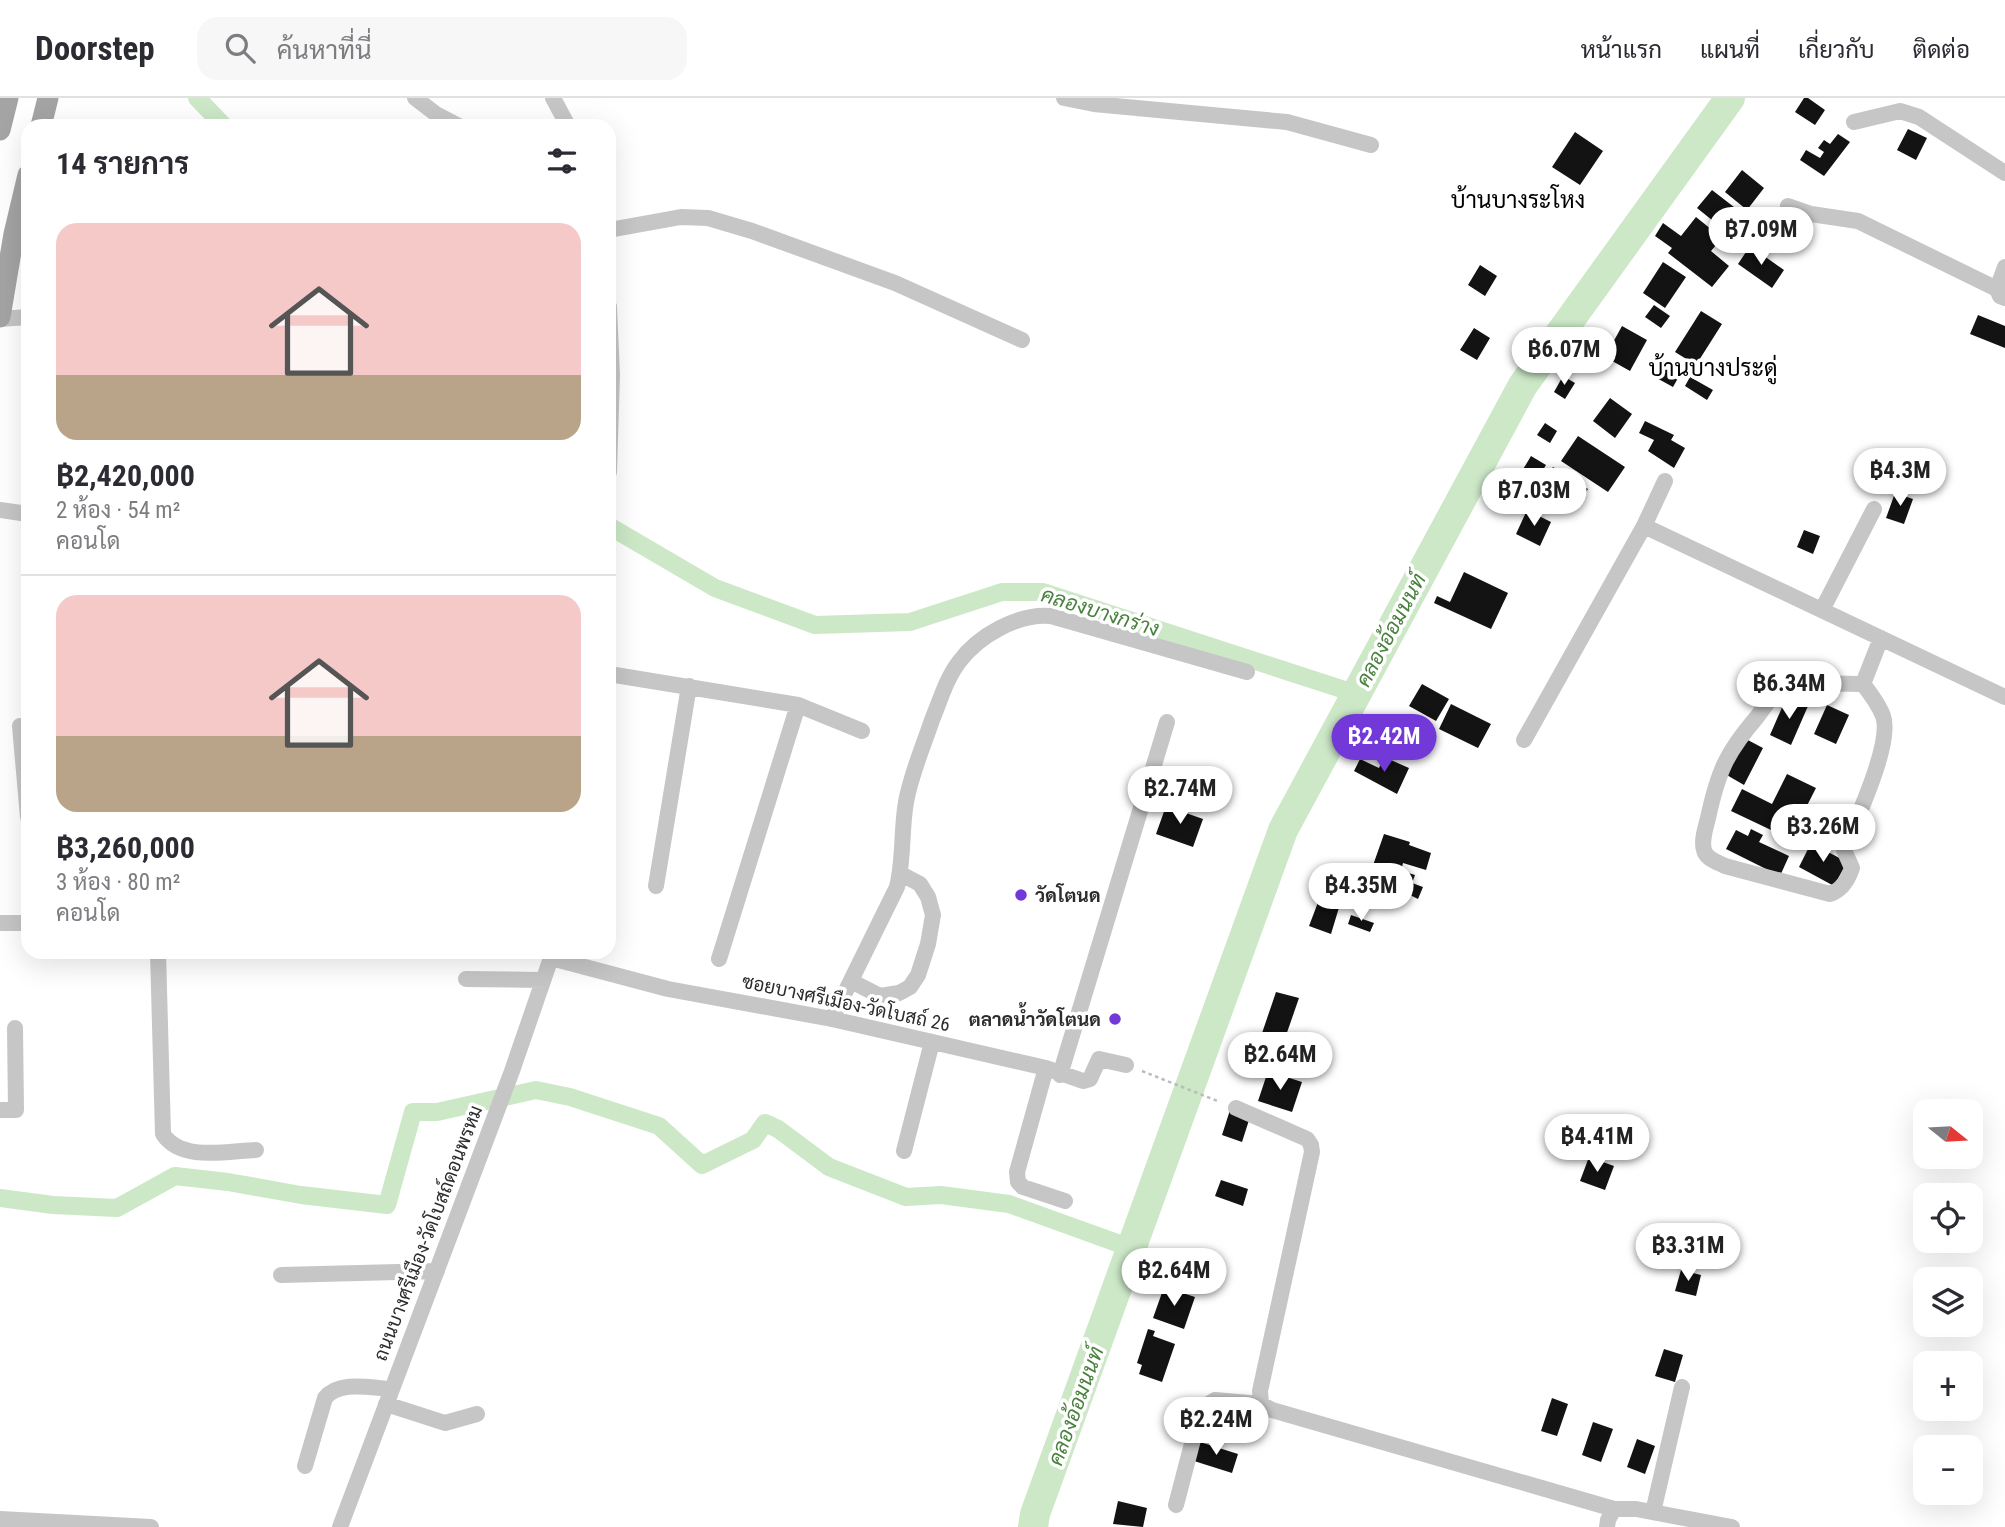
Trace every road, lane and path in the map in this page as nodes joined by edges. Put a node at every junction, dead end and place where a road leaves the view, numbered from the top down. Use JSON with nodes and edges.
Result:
{"nodes":[{"id":1,"x":8,"y":98,"type":"edge"},
{"id":2,"x":48,"y":98,"type":"edge"},
{"id":3,"x":415,"y":98,"type":"edge"},
{"id":4,"x":553,"y":98,"type":"edge"},
{"id":5,"x":1064,"y":98,"type":"edge"},
{"id":6,"x":43,"y":119,"type":"edge"},
{"id":7,"x":446,"y":119,"type":"edge"},
{"id":8,"x":564,"y":119,"type":"edge"},
{"id":9,"x":1854,"y":122,"type":"dead end"},
{"id":10,"x":0,"y":130,"type":"edge"},
{"id":11,"x":1371,"y":145,"type":"dead end"},
{"id":12,"x":2005,"y":173,"type":"edge"},
{"id":13,"x":1788,"y":206,"type":"dead end"},
{"id":14,"x":21,"y":217,"type":"edge"},
{"id":15,"x":616,"y":229,"type":"edge"},
{"id":16,"x":2005,"y":267,"type":"edge"},
{"id":17,"x":2001,"y":293,"type":"edge"},
{"id":18,"x":21,"y":317,"type":"edge"},
{"id":19,"x":0,"y":318,"type":"edge"},
{"id":20,"x":1023,"y":340,"type":"dead end"},
{"id":21,"x":1665,"y":481,"type":"dead end"},
{"id":22,"x":1874,"y":509,"type":"dead end"},
{"id":23,"x":0,"y":510,"type":"edge"},
{"id":24,"x":21,"y":513,"type":"edge"},
{"id":25,"x":1644,"y":526,"type":"junction"},
{"id":26,"x":1822,"y":610,"type":"junction"},
{"id":27,"x":1881,"y":638,"type":"junction"},
{"id":28,"x":1247,"y":672,"type":"dead end"},
{"id":29,"x":616,"y":675,"type":"edge"},
{"id":30,"x":1863,"y":684,"type":"junction"},
{"id":31,"x":689,"y":686,"type":"junction"},
{"id":32,"x":2005,"y":697,"type":"edge"},
{"id":33,"x":798,"y":705,"type":"junction"},
{"id":34,"x":1167,"y":722,"type":"dead end"},
{"id":35,"x":20,"y":726,"type":"dead end"},
{"id":36,"x":862,"y":731,"type":"dead end"},
{"id":37,"x":21,"y":737,"type":"edge"},
{"id":38,"x":1524,"y":740,"type":"dead end"},
{"id":39,"x":901,"y":874,"type":"junction"},
{"id":40,"x":656,"y":886,"type":"dead end"},
{"id":41,"x":0,"y":923,"type":"edge"},
{"id":42,"x":21,"y":923,"type":"edge"},
{"id":43,"x":158,"y":959,"type":"edge"},
{"id":44,"x":551,"y":959,"type":"edge"},
{"id":45,"x":566,"y":959,"type":"edge"},
{"id":46,"x":719,"y":959,"type":"dead end"},
{"id":47,"x":466,"y":979,"type":"dead end"},
{"id":48,"x":543,"y":980,"type":"junction"},
{"id":49,"x":851,"y":981,"type":"junction"},
{"id":50,"x":832,"y":1018,"type":"junction"},
{"id":51,"x":15,"y":1028,"type":"dead end"},
{"id":52,"x":932,"y":1042,"type":"junction"},
{"id":53,"x":1126,"y":1065,"type":"joint"},
{"id":54,"x":1053,"y":1071,"type":"junction"},
{"id":55,"x":1237,"y":1108,"type":"joint"},
{"id":56,"x":0,"y":1110,"type":"edge"},
{"id":57,"x":256,"y":1150,"type":"dead end"},
{"id":58,"x":904,"y":1151,"type":"dead end"},
{"id":59,"x":1065,"y":1201,"type":"dead end"},
{"id":60,"x":437,"y":1271,"type":"junction"},
{"id":61,"x":281,"y":1275,"type":"dead end"},
{"id":62,"x":1682,"y":1387,"type":"dead end"},
{"id":63,"x":389,"y":1397,"type":"junction"},
{"id":64,"x":1261,"y":1404,"type":"junction"},
{"id":65,"x":477,"y":1414,"type":"dead end"},
{"id":66,"x":305,"y":1466,"type":"dead end"},
{"id":67,"x":1176,"y":1505,"type":"dead end"},
{"id":68,"x":1653,"y":1512,"type":"junction"},
{"id":69,"x":0,"y":1519,"type":"edge"},
{"id":70,"x":1610,"y":1519,"type":"edge"},
{"id":71,"x":152,"y":1527,"type":"edge"},
{"id":72,"x":340,"y":1527,"type":"edge"},
{"id":73,"x":1732,"y":1527,"type":"edge"}],
"edges":[{"from":1,"to":10,"type":"main road"},
{"from":2,"to":6,"type":"main road"},
{"from":3,"to":7,"type":"street"},
{"from":4,"to":8,"type":"street"},
{"from":5,"to":11,"type":"street"},
{"from":9,"to":12,"type":"street"},
{"from":13,"to":17,"type":"street"},
{"from":14,"to":19,"type":"main road"},
{"from":15,"to":20,"type":"street"},
{"from":16,"to":17,"type":"street"},
{"from":18,"to":19,"type":"street"},
{"from":21,"to":25,"type":"street"},
{"from":22,"to":26,"type":"street"},
{"from":23,"to":24,"type":"street"},
{"from":25,"to":26,"type":"street"},
{"from":25,"to":38,"type":"street"},
{"from":26,"to":27,"type":"street"},
{"from":27,"to":30,"type":"street"},
{"from":27,"to":32,"type":"street"},
{"from":28,"to":39,"type":"street"},
{"from":29,"to":31,"type":"street"},
{"from":30,"to":30,"type":"street"},
{"from":31,"to":33,"type":"street"},
{"from":31,"to":40,"type":"street"},
{"from":33,"to":36,"type":"street"},
{"from":33,"to":46,"type":"street"},
{"from":34,"to":54,"type":"street"},
{"from":35,"to":37,"type":"street"},
{"from":39,"to":49,"type":"street"},
{"from":39,"to":49,"type":"street"},
{"from":41,"to":42,"type":"street"},
{"from":43,"to":57,"type":"street"},
{"from":44,"to":48,"type":"street","name":"ถนนบางศรีเมือง-วัดโบสถ์ดอนพรหม"},
{"from":45,"to":50,"type":"street","name":"ซอยบางศรีเมือง-วัดโบสถ์ 26"},
{"from":47,"to":48,"type":"street"},
{"from":48,"to":60,"type":"street","name":"ถนนบางศรีเมือง-วัดโบสถ์ดอนพรหม"},
{"from":49,"to":50,"type":"street"},
{"from":50,"to":52,"type":"street","name":"ซอยบางศรีเมือง-วัดโบสถ์ 26"},
{"from":51,"to":56,"type":"street"},
{"from":52,"to":54,"type":"street","name":"ซอยบางศรีเมือง-วัดโบสถ์ 26"},
{"from":52,"to":58,"type":"street"},
{"from":53,"to":54,"type":"street","name":"ซอยบางศรีเมือง-วัดโบสถ์ 26"},
{"from":53,"to":55,"type":"path"},
{"from":54,"to":59,"type":"street"},
{"from":55,"to":64,"type":"street"},
{"from":60,"to":61,"type":"street"},
{"from":60,"to":63,"type":"street","name":"ถนนบางศรีเมือง-วัดโบสถ์ดอนพรหม"},
{"from":62,"to":68,"type":"street"},
{"from":63,"to":65,"type":"street"},
{"from":63,"to":66,"type":"street"},
{"from":63,"to":72,"type":"street","name":"ถนนบางศรีเมือง-วัดโบสถ์ดอนพรหม"},
{"from":64,"to":67,"type":"street"},
{"from":64,"to":70,"type":"street"},
{"from":68,"to":70,"type":"street"},
{"from":68,"to":73,"type":"street"},
{"from":69,"to":71,"type":"street"}]}
